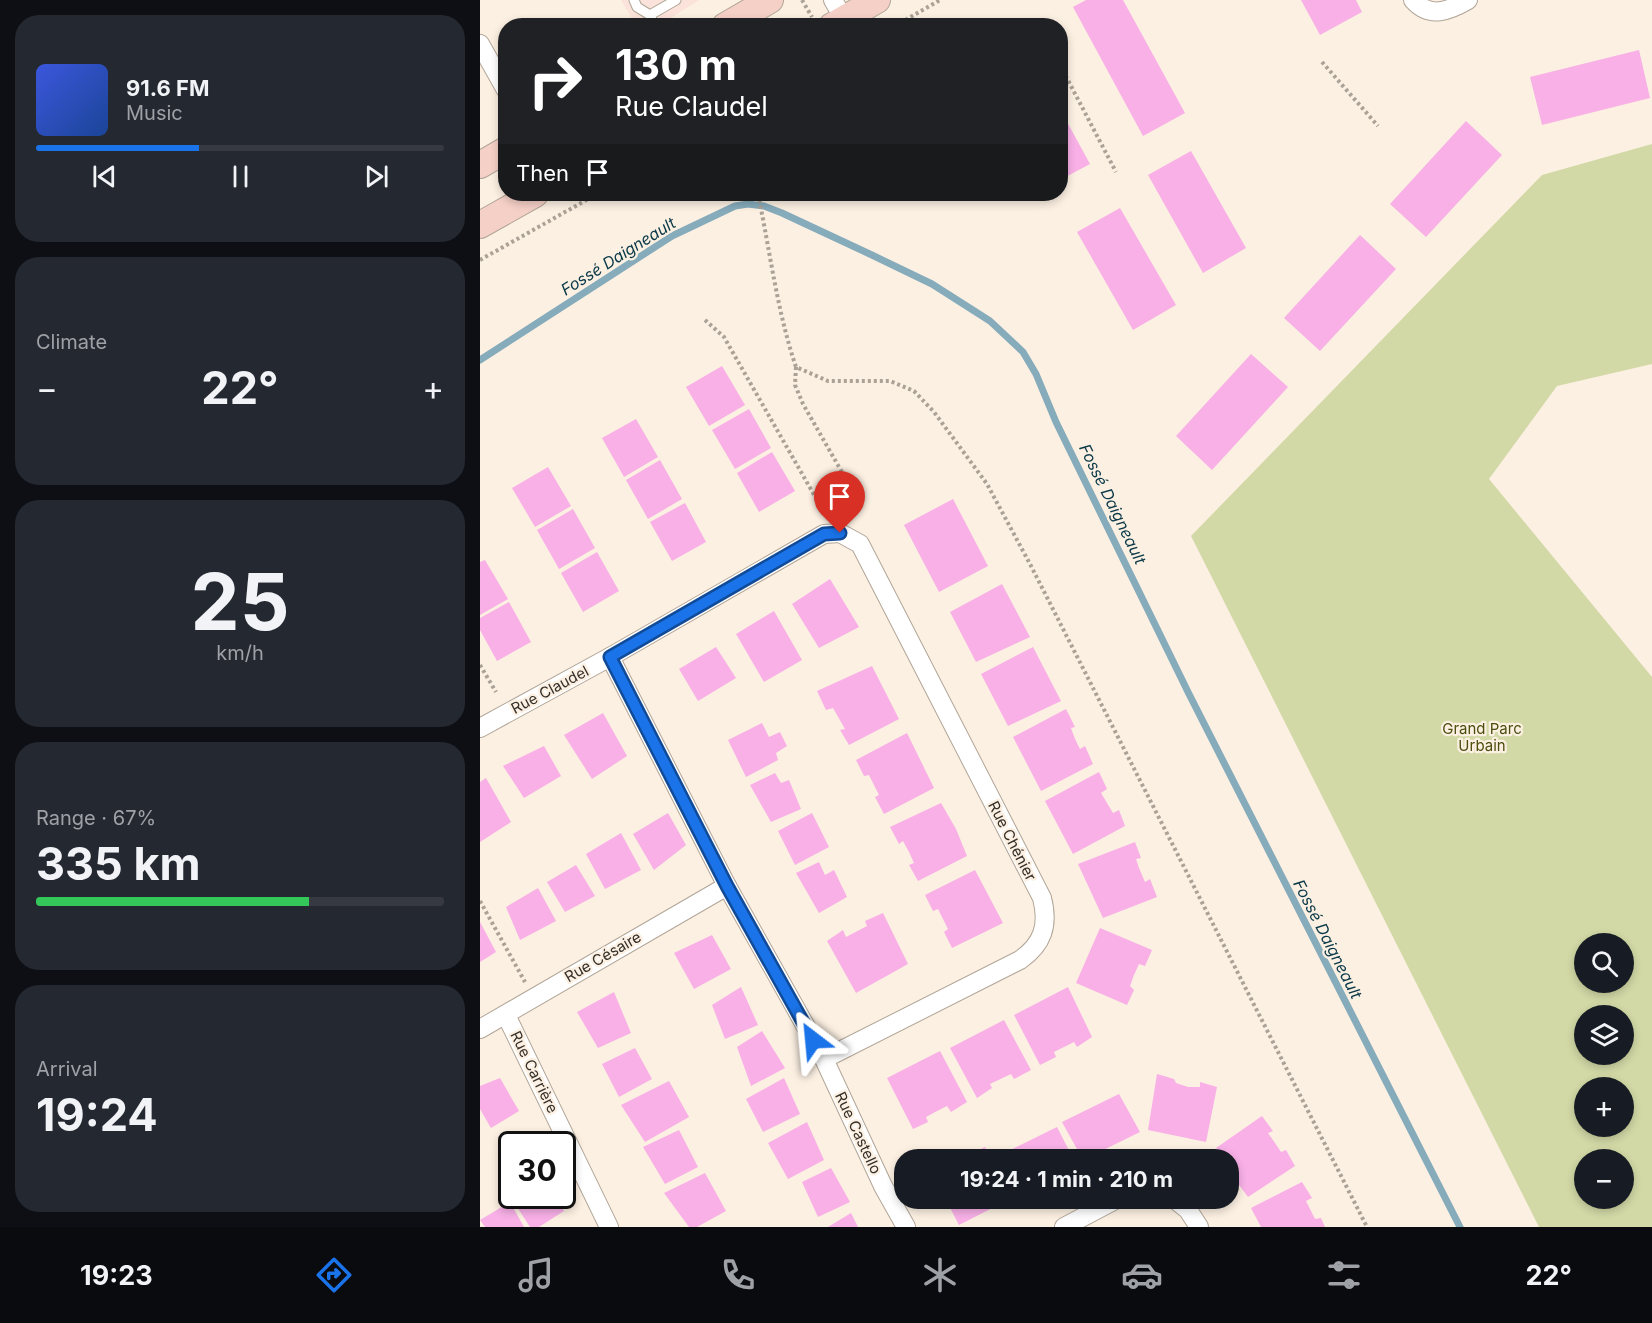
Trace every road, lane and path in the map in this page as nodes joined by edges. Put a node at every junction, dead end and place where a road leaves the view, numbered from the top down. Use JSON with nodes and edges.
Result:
{"nodes":[{"id":1,"x":634,"y":0,"type":"edge"},
{"id":2,"x":676,"y":0,"type":"edge"},
{"id":3,"x":770,"y":0,"type":"edge"},
{"id":4,"x":802,"y":0,"type":"edge"},
{"id":5,"x":877,"y":0,"type":"edge"},
{"id":6,"x":940,"y":0,"type":"edge"},
{"id":7,"x":1413,"y":0,"type":"edge"},
{"id":8,"x":1468,"y":0,"type":"edge"},
{"id":9,"x":650,"y":15,"type":"junction"},
{"id":10,"x":836,"y":15,"type":"edge"},
{"id":11,"x":651,"y":18,"type":"edge"},
{"id":12,"x":739,"y":18,"type":"edge"},
{"id":13,"x":812,"y":18,"type":"edge"},
{"id":14,"x":909,"y":18,"type":"edge"},
{"id":15,"x":480,"y":44,"type":"edge"},
{"id":16,"x":1322,"y":62,"type":"dead end"},
{"id":17,"x":498,"y":76,"type":"edge"},
{"id":18,"x":1068,"y":80,"type":"edge"},
{"id":19,"x":1378,"y":126,"type":"dead end"},
{"id":20,"x":498,"y":155,"type":"edge"},
{"id":21,"x":480,"y":165,"type":"edge"},
{"id":22,"x":1116,"y":172,"type":"dead end"},
{"id":23,"x":523,"y":201,"type":"edge"},
{"id":24,"x":585,"y":201,"type":"edge"},
{"id":25,"x":759,"y":201,"type":"edge"},
{"id":26,"x":480,"y":225,"type":"edge"},
{"id":27,"x":480,"y":260,"type":"edge"},
{"id":28,"x":705,"y":320,"type":"dead end"},
{"id":29,"x":796,"y":367,"type":"junction"},
{"id":30,"x":821,"y":507,"type":"dead end"},
{"id":31,"x":840,"y":533,"type":"junction"},
{"id":32,"x":610,"y":657,"type":"junction"},
{"id":33,"x":480,"y":664,"type":"edge"},
{"id":34,"x":496,"y":692,"type":"dead end"},
{"id":35,"x":480,"y":728,"type":"edge"},
{"id":36,"x":727,"y":886,"type":"junction"},
{"id":37,"x":480,"y":901,"type":"edge"},
{"id":38,"x":534,"y":997,"type":"junction"},
{"id":39,"x":506,"y":1015,"type":"junction"},
{"id":40,"x":480,"y":1029,"type":"edge"},
{"id":41,"x":824,"y":1059,"type":"junction"},
{"id":42,"x":1098,"y":1209,"type":"edge"},
{"id":43,"x":1187,"y":1209,"type":"edge"},
{"id":44,"x":609,"y":1227,"type":"edge"},
{"id":45,"x":906,"y":1227,"type":"edge"},
{"id":46,"x":1064,"y":1227,"type":"edge"},
{"id":47,"x":1199,"y":1227,"type":"edge"},
{"id":48,"x":1367,"y":1227,"type":"edge"}],
"edges":[{"from":1,"to":9,"type":"lane"},
{"from":2,"to":9,"type":"lane"},
{"from":3,"to":12,"type":"main road"},
{"from":4,"to":13,"type":"path"},
{"from":5,"to":10,"type":"main road"},
{"from":6,"to":14,"type":"path"},
{"from":7,"to":8,"type":"street"},
{"from":9,"to":11,"type":"lane"},
{"from":15,"to":17,"type":"street"},
{"from":16,"to":19,"type":"path"},
{"from":18,"to":22,"type":"path"},
{"from":20,"to":21,"type":"main road"},
{"from":23,"to":26,"type":"main road"},
{"from":24,"to":27,"type":"path"},
{"from":25,"to":29,"type":"path"},
{"from":28,"to":30,"type":"path"},
{"from":29,"to":31,"type":"path"},
{"from":29,"to":48,"type":"path"},
{"from":31,"to":32,"type":"street","name":"Rue Claudel"},
{"from":31,"to":41,"type":"street","name":"Rue Chénier"},
{"from":32,"to":35,"type":"street","name":"Rue Claudel"},
{"from":32,"to":36,"type":"street","name":"Rue Castello"},
{"from":33,"to":34,"type":"path"},
{"from":36,"to":38,"type":"street","name":"Rue Césaire"},
{"from":36,"to":41,"type":"street","name":"Rue Castello"},
{"from":37,"to":38,"type":"path"},
{"from":38,"to":39,"type":"street","name":"Rue Césaire"},
{"from":39,"to":40,"type":"street","name":"Rue Césaire"},
{"from":39,"to":44,"type":"street","name":"Rue Carrière"},
{"from":41,"to":45,"type":"street","name":"Rue Castello"},
{"from":42,"to":46,"type":"street"},
{"from":43,"to":47,"type":"street"}]}
